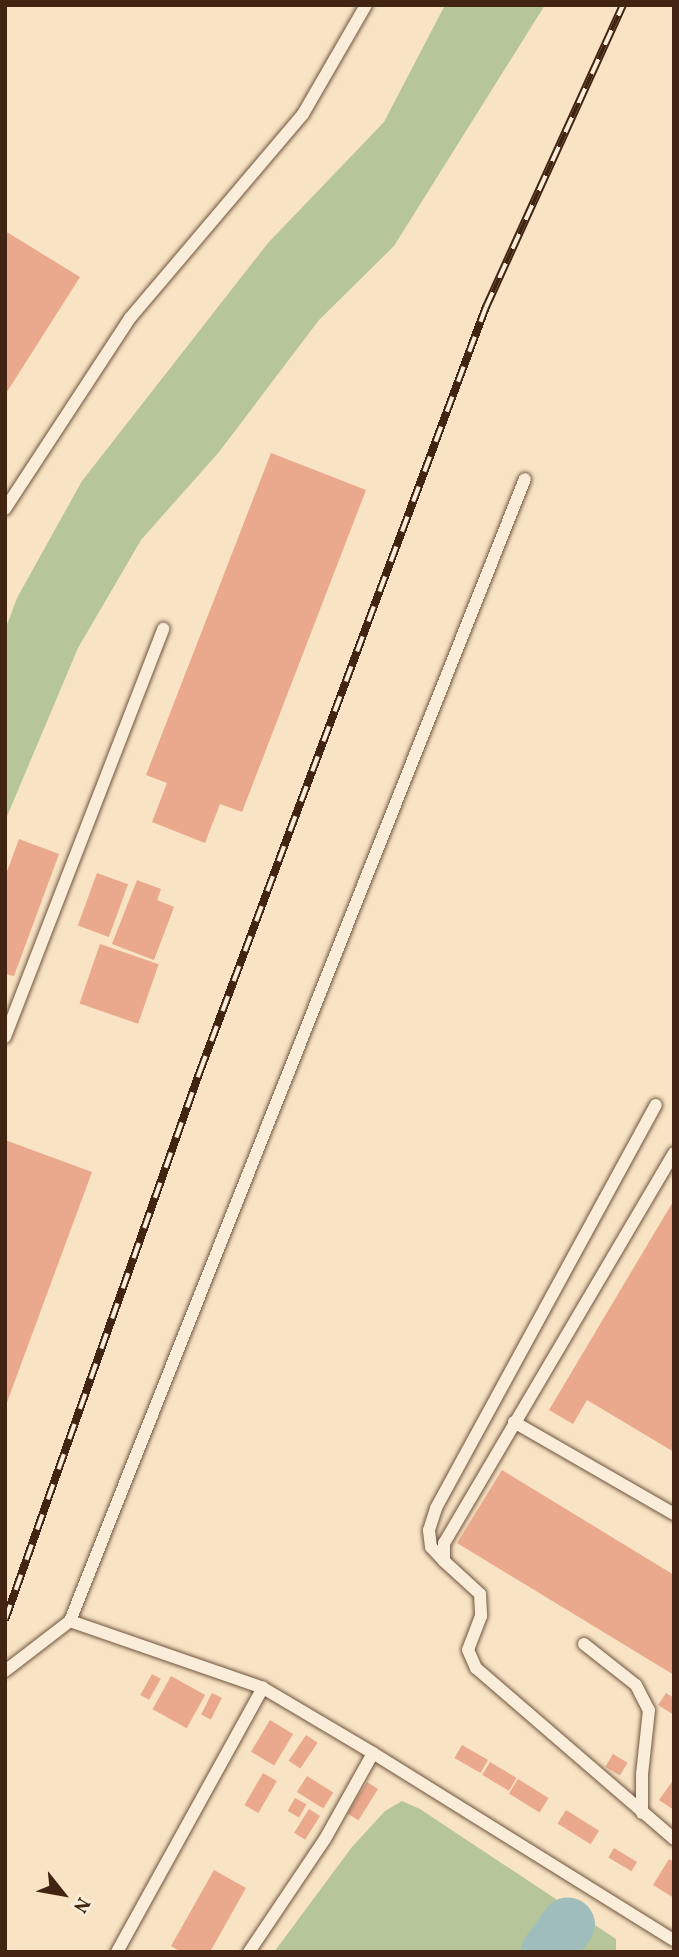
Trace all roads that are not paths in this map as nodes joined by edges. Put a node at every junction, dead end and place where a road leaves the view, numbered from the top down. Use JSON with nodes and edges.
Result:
{"nodes":[{"id":1,"x":366,"y":5,"type":"edge"},
{"id":2,"x":525,"y":479,"type":"dead end"},
{"id":3,"x":5,"y":509,"type":"edge"},
{"id":4,"x":163,"y":629,"type":"dead end"},
{"id":5,"x":5,"y":1037,"type":"edge"},
{"id":6,"x":656,"y":1105,"type":"dead end"},
{"id":7,"x":674,"y":1153,"type":"edge"},
{"id":8,"x":514,"y":1422,"type":"junction"},
{"id":9,"x":674,"y":1514,"type":"edge"},
{"id":10,"x":444,"y":1561,"type":"junction"},
{"id":11,"x":70,"y":1621,"type":"junction"},
{"id":12,"x":584,"y":1644,"type":"dead end"},
{"id":13,"x":5,"y":1671,"type":"edge"},
{"id":14,"x":263,"y":1688,"type":"junction"},
{"id":15,"x":373,"y":1753,"type":"junction"},
{"id":16,"x":642,"y":1813,"type":"junction"},
{"id":17,"x":674,"y":1839,"type":"edge"},
{"id":18,"x":674,"y":1940,"type":"edge"},
{"id":19,"x":117,"y":1952,"type":"edge"},
{"id":20,"x":248,"y":1952,"type":"edge"}],
"edges":[{"from":1,"to":3,"type":"lane"},
{"from":2,"to":11,"type":"lane"},
{"from":4,"to":5,"type":"lane"},
{"from":6,"to":10,"type":"lane"},
{"from":7,"to":8,"type":"lane"},
{"from":8,"to":9,"type":"lane"},
{"from":8,"to":10,"type":"lane"},
{"from":10,"to":16,"type":"lane"},
{"from":11,"to":13,"type":"lane"},
{"from":11,"to":14,"type":"lane"},
{"from":12,"to":16,"type":"lane"},
{"from":14,"to":15,"type":"lane"},
{"from":14,"to":19,"type":"lane"},
{"from":15,"to":18,"type":"lane"},
{"from":15,"to":20,"type":"lane"},
{"from":16,"to":17,"type":"lane"}]}
